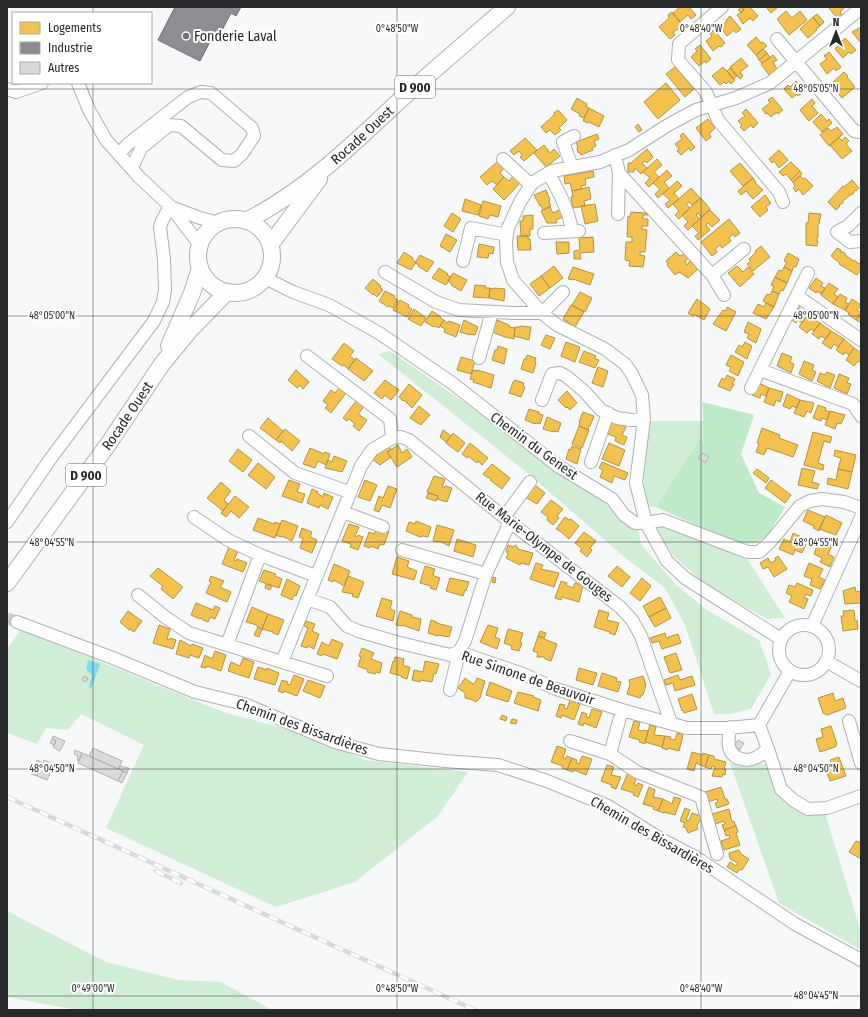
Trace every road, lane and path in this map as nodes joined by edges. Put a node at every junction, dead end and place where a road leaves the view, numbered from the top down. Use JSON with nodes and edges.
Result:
{"nodes":[{"id":1,"x":507,"y":7,"type":"edge"},
{"id":2,"x":722,"y":7,"type":"edge"},
{"id":3,"x":861,"y":8,"type":"edge"},
{"id":4,"x":777,"y":39,"type":"dead end"},
{"id":5,"x":796,"y":62,"type":"junction"},
{"id":6,"x":39,"y":84,"type":"edge"},
{"id":7,"x":78,"y":84,"type":"edge"},
{"id":8,"x":7,"y":89,"type":"edge"},
{"id":9,"x":712,"y":105,"type":"junction"},
{"id":10,"x":860,"y":132,"type":"edge"},
{"id":11,"x":574,"y":136,"type":"dead end"},
{"id":12,"x":119,"y":154,"type":"junction"},
{"id":13,"x":615,"y":156,"type":"junction"},
{"id":14,"x":503,"y":159,"type":"dead end"},
{"id":15,"x":572,"y":167,"type":"junction"},
{"id":16,"x":132,"y":168,"type":"junction"},
{"id":17,"x":325,"y":169,"type":"junction"},
{"id":18,"x":548,"y":173,"type":"junction"},
{"id":19,"x":619,"y":173,"type":"junction"},
{"id":20,"x":531,"y":185,"type":"junction"},
{"id":21,"x":783,"y":202,"type":"dead end"},
{"id":22,"x":170,"y":206,"type":"junction"},
{"id":23,"x":861,"y":213,"type":"edge"},
{"id":24,"x":618,"y":214,"type":"dead end"},
{"id":25,"x":246,"y":221,"type":"junction"},
{"id":26,"x":219,"y":223,"type":"junction"},
{"id":27,"x":544,"y":233,"type":"dead end"},
{"id":28,"x":507,"y":235,"type":"junction"},
{"id":29,"x":861,"y":241,"type":"edge"},
{"id":30,"x":200,"y":245,"type":"junction"},
{"id":31,"x":270,"y":245,"type":"junction"},
{"id":32,"x":744,"y":249,"type":"dead end"},
{"id":33,"x":463,"y":261,"type":"dead end"},
{"id":34,"x":200,"y":268,"type":"junction"},
{"id":35,"x":385,"y":272,"type":"dead end"},
{"id":36,"x":808,"y":273,"type":"dead end"},
{"id":37,"x":712,"y":275,"type":"junction"},
{"id":38,"x":265,"y":278,"type":"junction"},
{"id":39,"x":227,"y":292,"type":"junction"},
{"id":40,"x":563,"y":292,"type":"dead end"},
{"id":41,"x":724,"y":295,"type":"dead end"},
{"id":42,"x":797,"y":296,"type":"junction"},
{"id":43,"x":492,"y":312,"type":"junction"},
{"id":44,"x":542,"y":313,"type":"junction"},
{"id":45,"x":861,"y":340,"type":"edge"},
{"id":46,"x":307,"y":356,"type":"dead end"},
{"id":47,"x":479,"y":358,"type":"dead end"},
{"id":48,"x":162,"y":364,"type":"junction"},
{"id":49,"x":760,"y":370,"type":"junction"},
{"id":50,"x":750,"y":388,"type":"dead end"},
{"id":51,"x":542,"y":400,"type":"dead end"},
{"id":52,"x":608,"y":413,"type":"junction"},
{"id":53,"x":861,"y":416,"type":"edge"},
{"id":54,"x":644,"y":419,"type":"junction"},
{"id":55,"x":249,"y":436,"type":"dead end"},
{"id":56,"x":392,"y":438,"type":"junction"},
{"id":57,"x":591,"y":462,"type":"dead end"},
{"id":58,"x":530,"y":482,"type":"dead end"},
{"id":59,"x":349,"y":492,"type":"junction"},
{"id":60,"x":861,"y":508,"type":"edge"},
{"id":61,"x":343,"y":512,"type":"junction"},
{"id":62,"x":194,"y":517,"type":"dead end"},
{"id":63,"x":861,"y":517,"type":"edge"},
{"id":64,"x":507,"y":519,"type":"junction"},
{"id":65,"x":7,"y":522,"type":"edge"},
{"id":66,"x":646,"y":524,"type":"junction"},
{"id":67,"x":383,"y":527,"type":"dead end"},
{"id":68,"x":402,"y":550,"type":"dead end"},
{"id":69,"x":260,"y":555,"type":"junction"},
{"id":70,"x":486,"y":574,"type":"junction"},
{"id":71,"x":316,"y":576,"type":"junction"},
{"id":72,"x":7,"y":583,"type":"edge"},
{"id":73,"x":138,"y":595,"type":"dead end"},
{"id":74,"x":307,"y":599,"type":"junction"},
{"id":75,"x":17,"y":622,"type":"tunnel mouth"},
{"id":76,"x":812,"y":626,"type":"junction"},
{"id":77,"x":781,"y":639,"type":"junction"},
{"id":78,"x":227,"y":645,"type":"junction"},
{"id":79,"x":459,"y":652,"type":"junction"},
{"id":80,"x":826,"y":661,"type":"junction"},
{"id":81,"x":282,"y":662,"type":"junction"},
{"id":82,"x":790,"y":671,"type":"junction"},
{"id":83,"x":327,"y":676,"type":"dead end"},
{"id":84,"x":861,"y":681,"type":"edge"},
{"id":85,"x":450,"y":690,"type":"dead end"},
{"id":86,"x":659,"y":691,"type":"junction"},
{"id":87,"x":622,"y":710,"type":"junction"},
{"id":88,"x":646,"y":716,"type":"junction"},
{"id":89,"x":849,"y":721,"type":"dead end"},
{"id":90,"x":671,"y":723,"type":"junction"},
{"id":91,"x":759,"y":725,"type":"junction"},
{"id":92,"x":731,"y":727,"type":"junction"},
{"id":93,"x":570,"y":741,"type":"dead end"},
{"id":94,"x":768,"y":749,"type":"junction"},
{"id":95,"x":610,"y":754,"type":"junction"},
{"id":96,"x":861,"y":763,"type":"edge"},
{"id":97,"x":861,"y":796,"type":"edge"},
{"id":98,"x":717,"y":854,"type":"dead end"},
{"id":99,"x":861,"y":960,"type":"edge"}],
"edges":[{"from":1,"to":17,"type":"main road","name":"Rocade Ouest","number":"D 900"},
{"from":2,"to":9,"type":"street"},
{"from":3,"to":5,"type":"street"},
{"from":4,"to":5,"type":"street"},
{"from":5,"to":9,"type":"street"},
{"from":5,"to":10,"type":"street"},
{"from":6,"to":8,"type":"street"},
{"from":7,"to":12,"type":"street"},
{"from":9,"to":13,"type":"street"},
{"from":9,"to":21,"type":"street"},
{"from":11,"to":15,"type":"street"},
{"from":12,"to":16,"type":"street"},
{"from":12,"to":16,"type":"street"},
{"from":13,"to":15,"type":"street"},
{"from":13,"to":19,"type":"street"},
{"from":14,"to":20,"type":"street"},
{"from":15,"to":18,"type":"street"},
{"from":16,"to":22,"type":"street"},
{"from":17,"to":25,"type":"main road","name":"Rocade Ouest","number":"D 900"},
{"from":17,"to":31,"type":"main road","name":"Rocade Ouest","number":"D 900"},
{"from":18,"to":20,"type":"street"},
{"from":18,"to":27,"type":"street"},
{"from":19,"to":24,"type":"street"},
{"from":19,"to":37,"type":"street"},
{"from":20,"to":28,"type":"street"},
{"from":22,"to":26,"type":"street"},
{"from":22,"to":30,"type":"street"},
{"from":22,"to":65,"type":"street"},
{"from":23,"to":29,"type":"street"},
{"from":25,"to":26,"type":"main road"},
{"from":25,"to":31,"type":"main road"},
{"from":26,"to":30,"type":"main road"},
{"from":28,"to":33,"type":"street"},
{"from":28,"to":44,"type":"street"},
{"from":30,"to":34,"type":"main road"},
{"from":31,"to":38,"type":"main road"},
{"from":32,"to":37,"type":"street"},
{"from":34,"to":39,"type":"main road"},
{"from":34,"to":48,"type":"main road","name":"Rocade Ouest","number":"D 900"},
{"from":35,"to":43,"type":"street"},
{"from":36,"to":42,"type":"street"},
{"from":37,"to":41,"type":"street"},
{"from":38,"to":39,"type":"main road"},
{"from":38,"to":66,"type":"street","name":"Chemin du Genest"},
{"from":39,"to":48,"type":"main road","name":"Rocade Ouest","number":"D 900"},
{"from":40,"to":44,"type":"street"},
{"from":42,"to":45,"type":"street"},
{"from":42,"to":49,"type":"street"},
{"from":43,"to":44,"type":"street"},
{"from":43,"to":47,"type":"street"},
{"from":44,"to":54,"type":"street"},
{"from":46,"to":56,"type":"street"},
{"from":48,"to":72,"type":"main road","name":"Rocade Ouest","number":"D 900"},
{"from":49,"to":50,"type":"street"},
{"from":49,"to":53,"type":"street"},
{"from":51,"to":52,"type":"street"},
{"from":52,"to":54,"type":"street"},
{"from":52,"to":57,"type":"street"},
{"from":54,"to":66,"type":"street"},
{"from":55,"to":59,"type":"street"},
{"from":56,"to":59,"type":"street"},
{"from":56,"to":64,"type":"street","name":"Rue Marie-Olympe de Gouges"},
{"from":58,"to":64,"type":"street"},
{"from":59,"to":61,"type":"street"},
{"from":60,"to":66,"type":"street","name":"Chemin du Genest"},
{"from":61,"to":67,"type":"street"},
{"from":61,"to":71,"type":"street"},
{"from":62,"to":69,"type":"street"},
{"from":63,"to":76,"type":"street"},
{"from":64,"to":70,"type":"street"},
{"from":64,"to":86,"type":"street","name":"Rue Marie-Olympe de Gouges"},
{"from":66,"to":77,"type":"street"},
{"from":68,"to":70,"type":"street"},
{"from":69,"to":71,"type":"street"},
{"from":69,"to":78,"type":"street"},
{"from":70,"to":79,"type":"street"},
{"from":71,"to":74,"type":"street"},
{"from":73,"to":78,"type":"street"},
{"from":74,"to":79,"type":"street","name":"Rue Simone de Beauvoir"},
{"from":74,"to":81,"type":"street"},
{"from":75,"to":99,"type":"street","name":"Chemin des Bissardières"},
{"from":76,"to":77,"type":"street"},
{"from":76,"to":80,"type":"street"},
{"from":77,"to":82,"type":"street"},
{"from":78,"to":81,"type":"street"},
{"from":79,"to":85,"type":"street"},
{"from":79,"to":87,"type":"street","name":"Rue Simone de Beauvoir"},
{"from":80,"to":82,"type":"street"},
{"from":80,"to":84,"type":"street"},
{"from":81,"to":83,"type":"street"},
{"from":82,"to":91,"type":"street"},
{"from":86,"to":88,"type":"street"},
{"from":86,"to":90,"type":"street","name":"Rue Marie-Olympe de Gouges"},
{"from":87,"to":88,"type":"street","name":"Rue Simone de Beauvoir"},
{"from":87,"to":95,"type":"street"},
{"from":88,"to":90,"type":"street","name":"Rue Simone de Beauvoir"},
{"from":89,"to":96,"type":"street"},
{"from":90,"to":92,"type":"street","name":"Rue Simone de Beauvoir"},
{"from":91,"to":92,"type":"street","name":"Rue Simone de Beauvoir"},
{"from":91,"to":94,"type":"street"},
{"from":92,"to":94,"type":"street"},
{"from":93,"to":95,"type":"street"},
{"from":94,"to":97,"type":"street"},
{"from":95,"to":98,"type":"street"}]}
